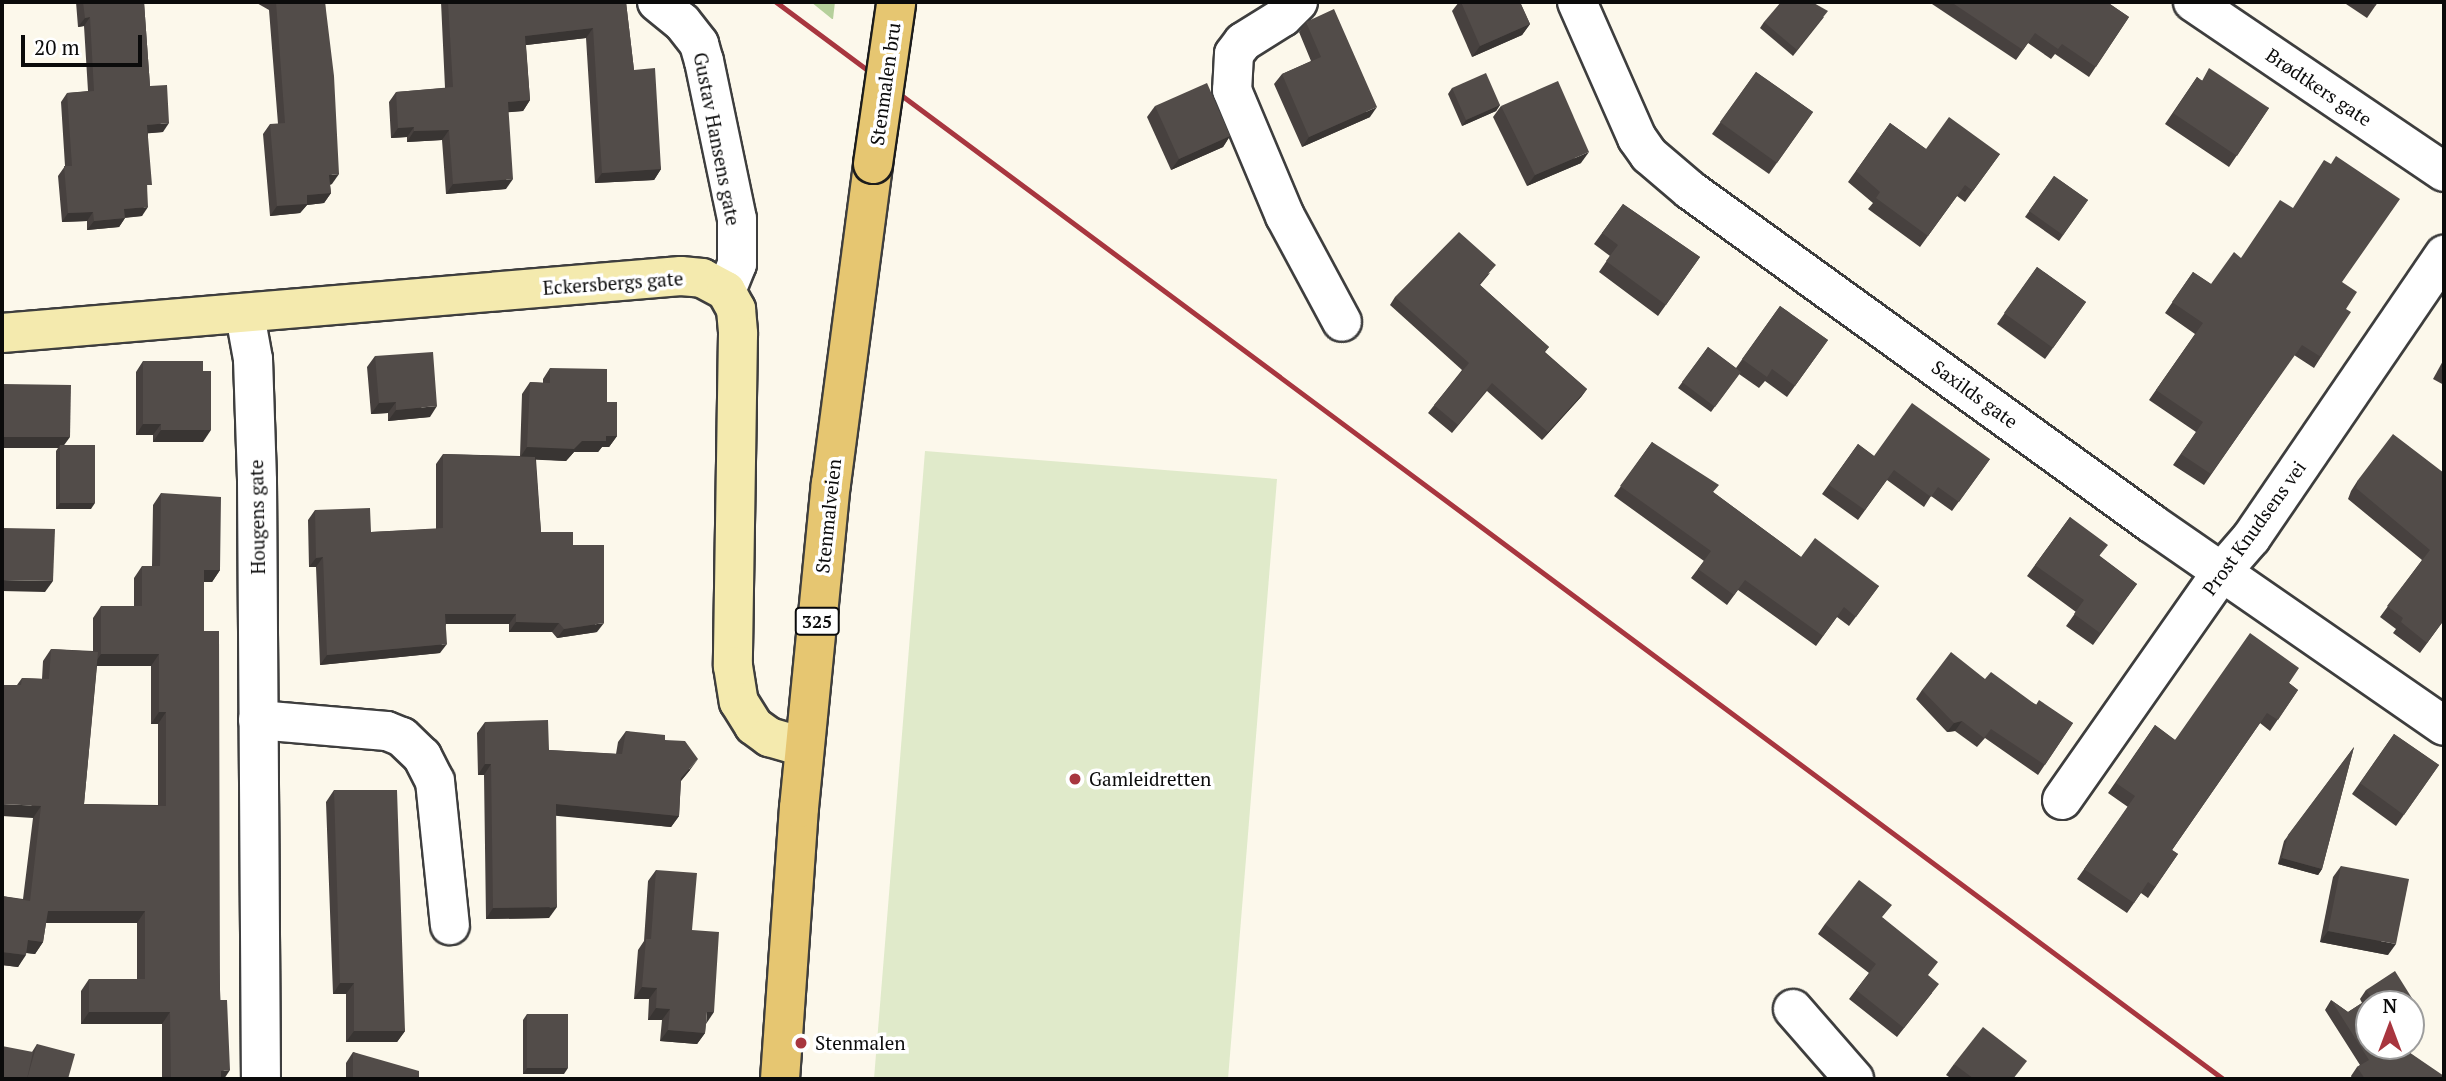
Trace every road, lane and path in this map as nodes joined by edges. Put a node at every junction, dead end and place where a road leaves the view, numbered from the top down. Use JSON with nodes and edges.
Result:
{"nodes":[{"id":1,"x":657,"y":2,"type":"edge"},
{"id":2,"x":1298,"y":2,"type":"edge"},
{"id":3,"x":1577,"y":2,"type":"edge"},
{"id":4,"x":2193,"y":2,"type":"edge"},
{"id":5,"x":896,"y":3,"type":"edge"},
{"id":6,"x":873,"y":164,"type":"joint"},
{"id":7,"x":2444,"y":172,"type":"edge"},
{"id":8,"x":2444,"y":255,"type":"edge"},
{"id":9,"x":726,"y":291,"type":"junction"},
{"id":10,"x":245,"y":315,"type":"junction"},
{"id":11,"x":1342,"y":322,"type":"dead end"},
{"id":12,"x":2,"y":333,"type":"edge"},
{"id":13,"x":2224,"y":569,"type":"junction"},
{"id":14,"x":258,"y":720,"type":"junction"},
{"id":15,"x":2444,"y":726,"type":"edge"},
{"id":16,"x":804,"y":747,"type":"junction"},
{"id":17,"x":2062,"y":800,"type":"dead end"},
{"id":18,"x":450,"y":925,"type":"dead end"},
{"id":19,"x":1793,"y":1009,"type":"dead end"},
{"id":20,"x":261,"y":1079,"type":"edge"},
{"id":21,"x":780,"y":1079,"type":"edge"},
{"id":22,"x":1854,"y":1079,"type":"edge"}],
"edges":[{"from":1,"to":9,"type":"street","name":"Gustav Hansens gate"},
{"from":2,"to":11,"type":"street"},
{"from":3,"to":13,"type":"street","name":"Saxilds gate"},
{"from":4,"to":7,"type":"street","name":"Brødtkers gate"},
{"from":5,"to":6,"type":"main road","name":"Stenmalen bru","number":"325","bridge":true},
{"from":6,"to":16,"type":"main road","name":"Stenmalveien","number":"325"},
{"from":8,"to":13,"type":"street","name":"Prost Knudsens vei"},
{"from":9,"to":10,"type":"main road","name":"Eckersbergs gate"},
{"from":9,"to":16,"type":"main road"},
{"from":10,"to":12,"type":"main road","name":"Eckersbergs gate"},
{"from":10,"to":14,"type":"street","name":"Hougens gate"},
{"from":13,"to":15,"type":"street","name":"Saxilds gate"},
{"from":13,"to":17,"type":"street","name":"Prost Knudsens vei"},
{"from":14,"to":18,"type":"street"},
{"from":14,"to":20,"type":"street","name":"Hougens gate"},
{"from":16,"to":21,"type":"main road","name":"Stenmalveien","number":"325"},
{"from":19,"to":22,"type":"street"}]}
